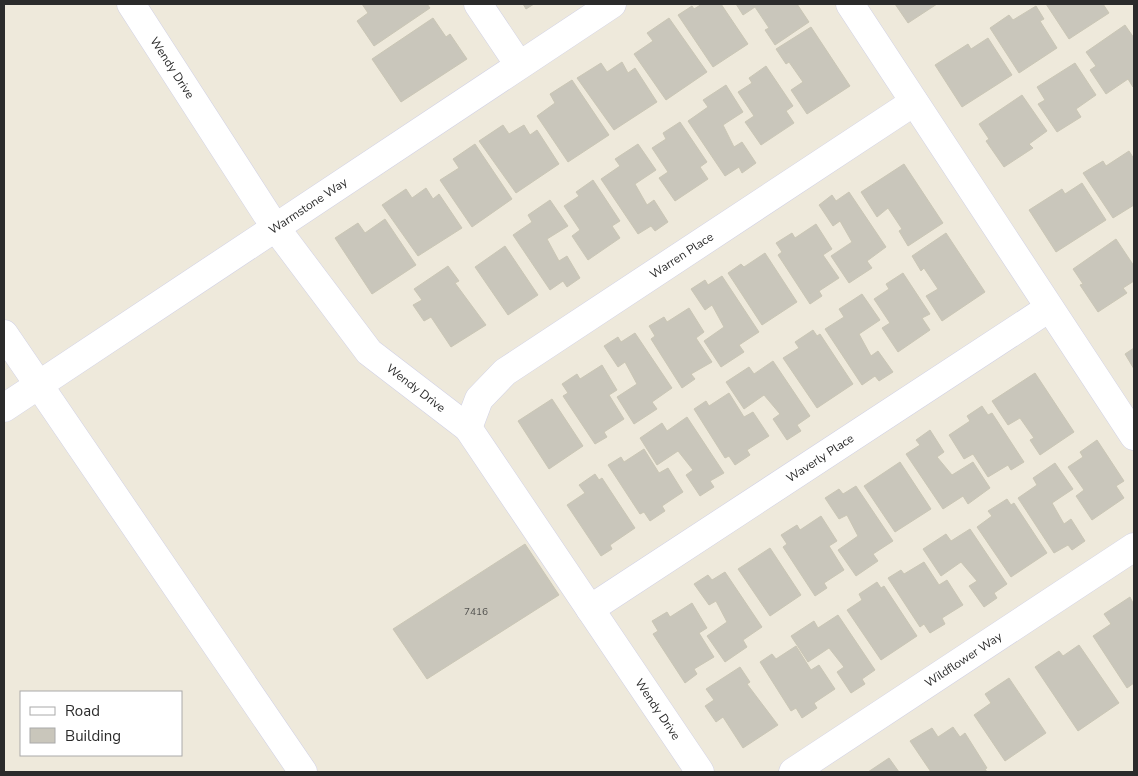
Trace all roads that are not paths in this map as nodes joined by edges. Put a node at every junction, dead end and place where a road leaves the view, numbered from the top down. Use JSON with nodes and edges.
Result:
{"nodes":[{"id":1,"x":131,"y":4,"type":"edge"},
{"id":2,"x":478,"y":4,"type":"edge"},
{"id":3,"x":612,"y":4,"type":"edge"},
{"id":4,"x":850,"y":4,"type":"edge"},
{"id":5,"x":519,"y":65,"type":"junction"},
{"id":6,"x":914,"y":102,"type":"junction"},
{"id":7,"x":275,"y":227,"type":"junction"},
{"id":8,"x":1049,"y":308,"type":"junction"},
{"id":9,"x":4,"y":334,"type":"edge"},
{"id":10,"x":38,"y":386,"type":"junction"},
{"id":11,"x":4,"y":408,"type":"edge"},
{"id":12,"x":468,"y":428,"type":"junction"},
{"id":13,"x":1134,"y":436,"type":"edge"},
{"id":14,"x":1134,"y":547,"type":"edge"},
{"id":15,"x":590,"y":609,"type":"junction"},
{"id":16,"x":303,"y":772,"type":"edge"},
{"id":17,"x":700,"y":772,"type":"edge"},
{"id":18,"x":793,"y":772,"type":"edge"}],
"edges":[{"from":1,"to":7,"type":"street","name":"Wendy Drive"},
{"from":2,"to":5,"type":"street"},
{"from":3,"to":5,"type":"street","name":"Warmstone Way"},
{"from":4,"to":6,"type":"street"},
{"from":5,"to":7,"type":"street","name":"Warmstone Way"},
{"from":6,"to":8,"type":"street"},
{"from":6,"to":12,"type":"street","name":"Warren Place"},
{"from":7,"to":10,"type":"street","name":"Warmstone Way"},
{"from":7,"to":12,"type":"street","name":"Wendy Drive"},
{"from":8,"to":13,"type":"street"},
{"from":8,"to":15,"type":"street","name":"Waverly Place"},
{"from":9,"to":10,"type":"street"},
{"from":10,"to":11,"type":"street","name":"Warmstone Way"},
{"from":10,"to":16,"type":"street"},
{"from":12,"to":15,"type":"street","name":"Wendy Drive"},
{"from":14,"to":18,"type":"street","name":"Wildflower Way"},
{"from":15,"to":17,"type":"street","name":"Wendy Drive"}]}
